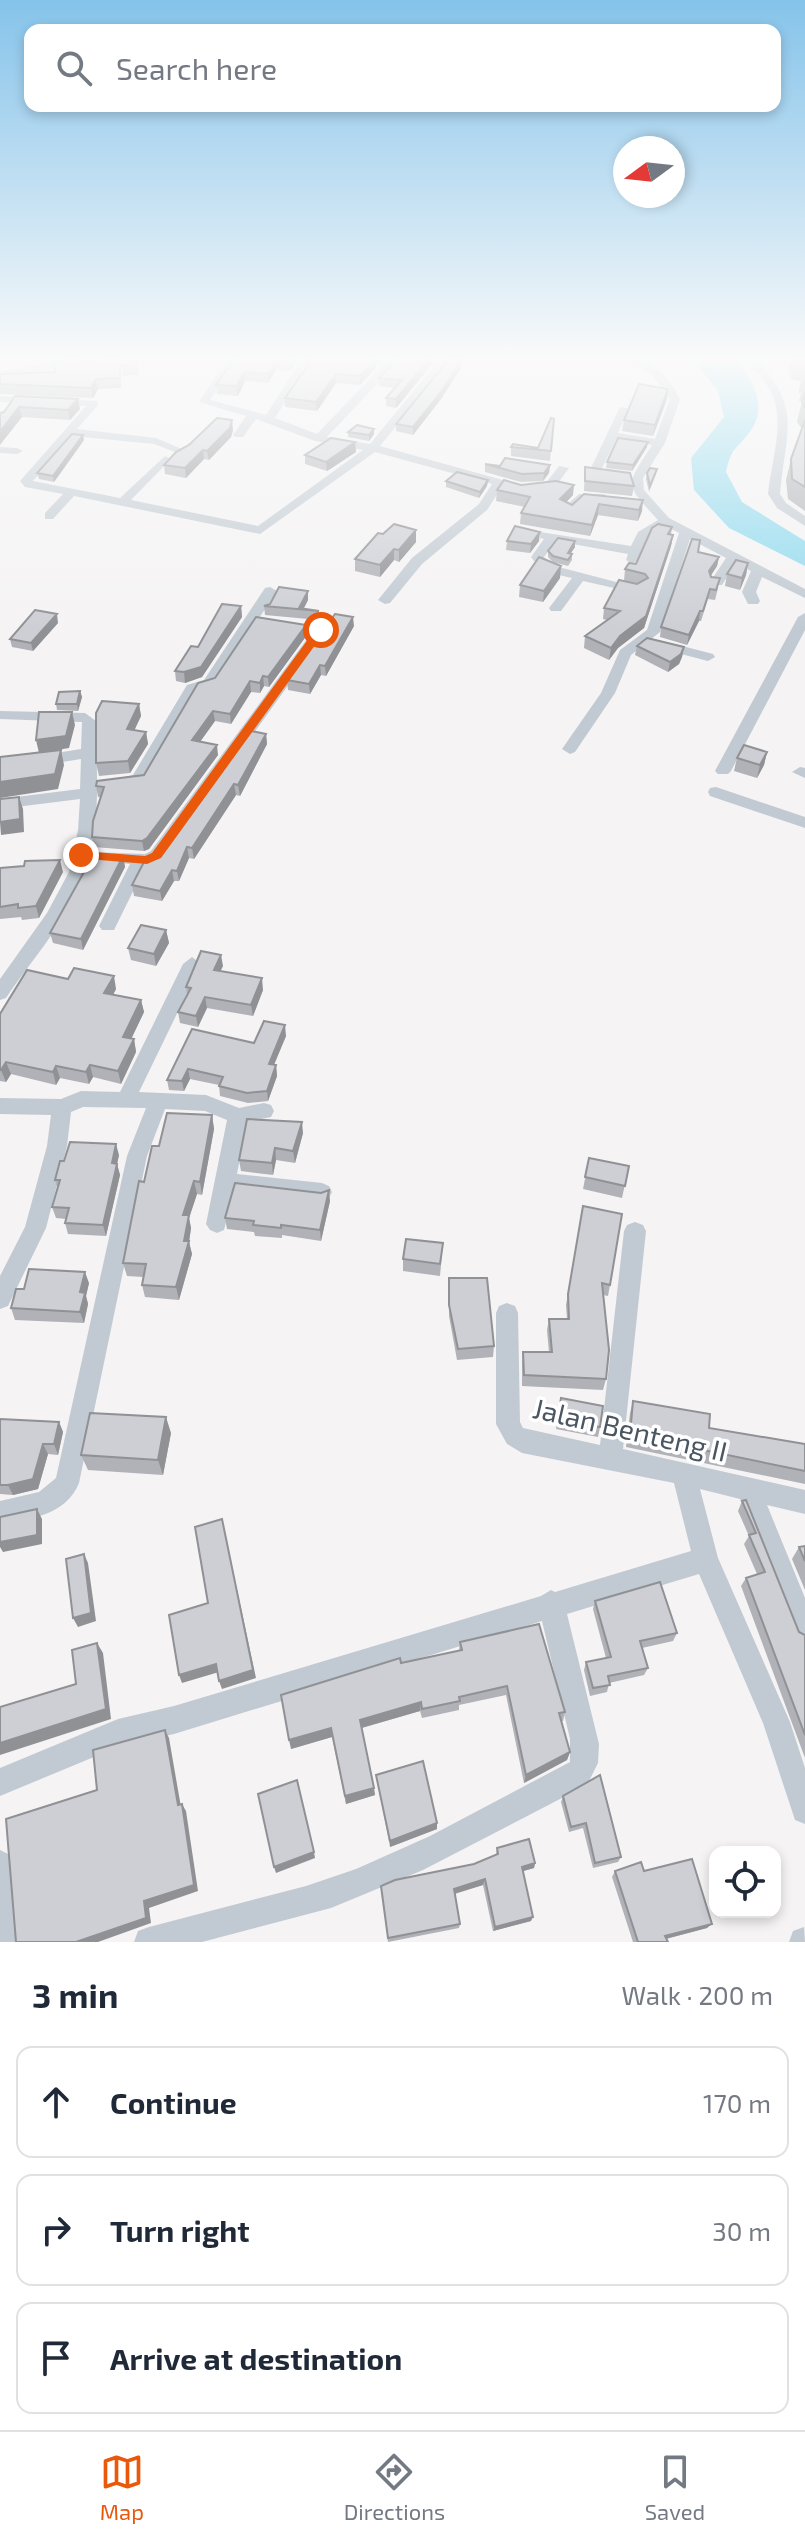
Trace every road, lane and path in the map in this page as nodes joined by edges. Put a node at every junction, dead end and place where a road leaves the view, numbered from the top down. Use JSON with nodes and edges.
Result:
{"nodes":[{"id":1,"x":56,"y":448,"type":"edge"},
{"id":2,"x":172,"y":448,"type":"edge"},
{"id":3,"x":373,"y":448,"type":"joint"},
{"id":4,"x":607,"y":448,"type":"edge"},
{"id":5,"x":656,"y":448,"type":"edge"},
{"id":6,"x":783,"y":448,"type":"edge"},
{"id":7,"x":0,"y":450,"type":"edge"},
{"id":8,"x":17,"y":451,"type":"dead end"},
{"id":9,"x":183,"y":452,"type":"edge"},
{"id":10,"x":165,"y":459,"type":"edge"},
{"id":11,"x":595,"y":472,"type":"junction"},
{"id":12,"x":609,"y":474,"type":"edge"},
{"id":13,"x":623,"y":476,"type":"edge"},
{"id":14,"x":637,"y":478,"type":"junction"},
{"id":15,"x":499,"y":483,"type":"junction"},
{"id":16,"x":546,"y":489,"type":"junction"},
{"id":17,"x":71,"y":492,"type":"junction"},
{"id":18,"x":579,"y":498,"type":"junction"},
{"id":19,"x":125,"y":500,"type":"junction"},
{"id":20,"x":634,"y":502,"type":"junction"},
{"id":21,"x":568,"y":510,"type":"edge"},
{"id":22,"x":49,"y":516,"type":"dead end"},
{"id":23,"x":665,"y":521,"type":"junction"},
{"id":24,"x":805,"y":522,"type":"edge"},
{"id":25,"x":527,"y":532,"type":"edge"},
{"id":26,"x":686,"y":532,"type":"junction"},
{"id":27,"x":553,"y":536,"type":"junction"},
{"id":28,"x":635,"y":551,"type":"junction"},
{"id":29,"x":733,"y":557,"type":"junction"},
{"id":30,"x":630,"y":567,"type":"edge"},
{"id":31,"x":758,"y":569,"type":"junction"},
{"id":32,"x":579,"y":577,"type":"junction"},
{"id":33,"x":717,"y":582,"type":"edge"},
{"id":34,"x":636,"y":589,"type":"edge"},
{"id":35,"x":270,"y":591,"type":"dead end"},
{"id":36,"x":805,"y":594,"type":"edge"},
{"id":37,"x":385,"y":600,"type":"dead end"},
{"id":38,"x":753,"y":601,"type":"dead end"},
{"id":39,"x":556,"y":608,"type":"dead end"},
{"id":40,"x":805,"y":617,"type":"edge"},
{"id":41,"x":299,"y":627,"type":"edge"},
{"id":42,"x":645,"y":640,"type":"junction"},
{"id":43,"x":708,"y":657,"type":"dead end"},
{"id":44,"x":0,"y":715,"type":"edge"},
{"id":45,"x":570,"y":749,"type":"dead end"},
{"id":46,"x":88,"y":753,"type":"junction"},
{"id":47,"x":0,"y":767,"type":"edge"},
{"id":48,"x":723,"y":771,"type":"dead end"},
{"id":49,"x":88,"y":789,"type":"junction"},
{"id":50,"x":716,"y":792,"type":"dead end"},
{"id":51,"x":0,"y":804,"type":"edge"},
{"id":52,"x":805,"y":823,"type":"edge"},
{"id":53,"x":81,"y":855,"type":"junction"},
{"id":54,"x":140,"y":860,"type":"junction"},
{"id":55,"x":108,"y":926,"type":"dead end"},
{"id":56,"x":192,"y":964,"type":"edge"},
{"id":57,"x":0,"y":993,"type":"edge"},
{"id":58,"x":125,"y":1101,"type":"junction"},
{"id":59,"x":158,"y":1102,"type":"junction"},
{"id":60,"x":0,"y":1106,"type":"edge"},
{"id":61,"x":62,"y":1107,"type":"junction"},
{"id":62,"x":264,"y":1111,"type":"dead end"},
{"id":63,"x":238,"y":1116,"type":"junction"},
{"id":64,"x":226,"y":1181,"type":"junction"},
{"id":65,"x":322,"y":1192,"type":"edge"},
{"id":66,"x":217,"y":1224,"type":"dead end"},
{"id":67,"x":635,"y":1231,"type":"dead end"},
{"id":68,"x":0,"y":1299,"type":"edge"},
{"id":69,"x":507,"y":1313,"type":"dead end"},
{"id":70,"x":610,"y":1458,"type":"junction"},
{"id":71,"x":684,"y":1473,"type":"junction"},
{"id":72,"x":748,"y":1488,"type":"junction"},
{"id":73,"x":805,"y":1502,"type":"edge"},
{"id":74,"x":0,"y":1513,"type":"edge"},
{"id":75,"x":706,"y":1559,"type":"junction"},
{"id":76,"x":551,"y":1603,"type":"junction"},
{"id":77,"x":805,"y":1630,"type":"edge"},
{"id":78,"x":0,"y":1782,"type":"edge"},
{"id":79,"x":805,"y":1810,"type":"edge"},
{"id":80,"x":0,"y":1865,"type":"edge"},
{"id":81,"x":5,"y":1942,"type":"edge"},
{"id":82,"x":149,"y":1942,"type":"edge"}],
"edges":[{"from":1,"to":17,"type":"street"},
{"from":2,"to":9,"type":"street"},
{"from":3,"to":15,"type":"street"},
{"from":3,"to":19,"type":"street"},
{"from":4,"to":11,"type":"street"},
{"from":5,"to":14,"type":"street"},
{"from":6,"to":24,"type":"street"},
{"from":7,"to":8,"type":"street"},
{"from":10,"to":19,"type":"street"},
{"from":11,"to":12,"type":"street"},
{"from":11,"to":16,"type":"street"},
{"from":13,"to":14,"type":"street"},
{"from":14,"to":20,"type":"street"},
{"from":15,"to":16,"type":"street"},
{"from":15,"to":37,"type":"street"},
{"from":16,"to":18,"type":"street"},
{"from":17,"to":19,"type":"street"},
{"from":17,"to":22,"type":"street"},
{"from":18,"to":20,"type":"street"},
{"from":18,"to":21,"type":"street"},
{"from":20,"to":23,"type":"street"},
{"from":23,"to":26,"type":"street"},
{"from":23,"to":28,"type":"street"},
{"from":25,"to":27,"type":"street"},
{"from":26,"to":29,"type":"street"},
{"from":26,"to":42,"type":"street"},
{"from":27,"to":28,"type":"street"},
{"from":27,"to":32,"type":"street"},
{"from":28,"to":30,"type":"street"},
{"from":29,"to":31,"type":"street"},
{"from":29,"to":33,"type":"street"},
{"from":31,"to":36,"type":"street"},
{"from":31,"to":38,"type":"street"},
{"from":32,"to":34,"type":"street"},
{"from":32,"to":39,"type":"street"},
{"from":35,"to":49,"type":"street"},
{"from":40,"to":48,"type":"street"},
{"from":41,"to":54,"type":"street"},
{"from":42,"to":43,"type":"street"},
{"from":42,"to":45,"type":"street"},
{"from":44,"to":46,"type":"street"},
{"from":46,"to":47,"type":"street"},
{"from":46,"to":49,"type":"street"},
{"from":49,"to":51,"type":"street"},
{"from":49,"to":53,"type":"street"},
{"from":50,"to":52,"type":"street"},
{"from":53,"to":54,"type":"street"},
{"from":53,"to":57,"type":"street"},
{"from":54,"to":55,"type":"street"},
{"from":56,"to":58,"type":"street"},
{"from":58,"to":59,"type":"street"},
{"from":58,"to":61,"type":"street"},
{"from":59,"to":63,"type":"street"},
{"from":59,"to":74,"type":"street"},
{"from":60,"to":61,"type":"street"},
{"from":61,"to":68,"type":"street"},
{"from":62,"to":63,"type":"street"},
{"from":63,"to":64,"type":"street"},
{"from":64,"to":65,"type":"street"},
{"from":64,"to":66,"type":"street"},
{"from":67,"to":70,"type":"street"},
{"from":69,"to":70,"type":"street","name":"Jalan Benteng II"},
{"from":70,"to":71,"type":"street","name":"Jalan Benteng II"},
{"from":71,"to":72,"type":"street","name":"Jalan Benteng II"},
{"from":71,"to":75,"type":"street"},
{"from":72,"to":73,"type":"street","name":"Jalan Benteng II"},
{"from":72,"to":77,"type":"street"},
{"from":75,"to":76,"type":"street"},
{"from":75,"to":79,"type":"street"},
{"from":76,"to":78,"type":"street"},
{"from":76,"to":82,"type":"street"},
{"from":80,"to":81,"type":"street"}]}
